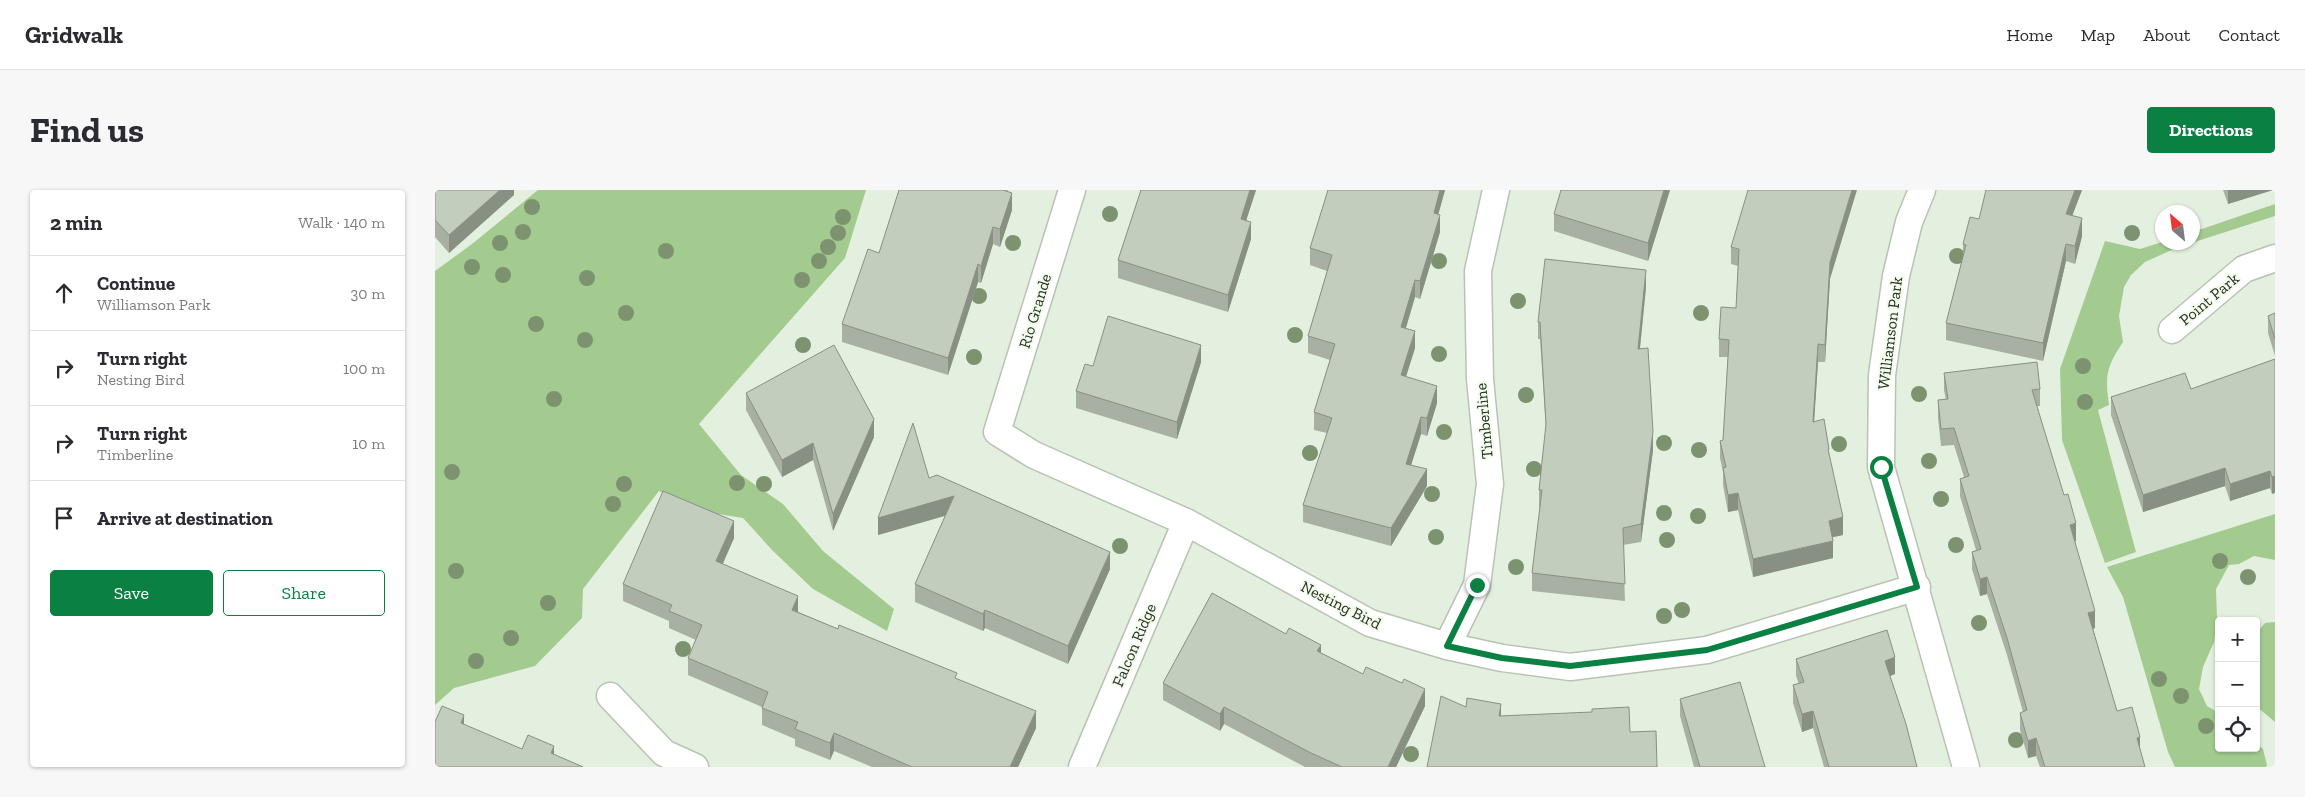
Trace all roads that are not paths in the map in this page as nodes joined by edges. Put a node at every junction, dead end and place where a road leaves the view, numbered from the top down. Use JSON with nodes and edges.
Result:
{"nodes":[{"id":1,"x":1072,"y":190,"type":"edge"},
{"id":2,"x":1496,"y":190,"type":"edge"},
{"id":3,"x":1922,"y":190,"type":"edge"},
{"id":4,"x":2275,"y":258,"type":"edge"},
{"id":5,"x":2172,"y":330,"type":"dead end"},
{"id":6,"x":997,"y":432,"type":"joint"},
{"id":7,"x":1186,"y":522,"type":"junction"},
{"id":8,"x":1917,"y":587,"type":"junction"},
{"id":9,"x":1447,"y":646,"type":"junction"},
{"id":10,"x":610,"y":696,"type":"dead end"},
{"id":11,"x":695,"y":767,"type":"edge"},
{"id":12,"x":1082,"y":767,"type":"edge"},
{"id":13,"x":1966,"y":767,"type":"edge"}],
"edges":[{"from":1,"to":6,"type":"street","name":"Rio Grande"},
{"from":2,"to":9,"type":"street","name":"Timberline"},
{"from":3,"to":8,"type":"street","name":"Williamson Park"},
{"from":4,"to":5,"type":"street","name":"Point Park"},
{"from":6,"to":7,"type":"street","name":"Nesting Bird"},
{"from":7,"to":9,"type":"street","name":"Nesting Bird"},
{"from":7,"to":12,"type":"street","name":"Falcon Ridge"},
{"from":8,"to":9,"type":"street","name":"Nesting Bird"},
{"from":8,"to":13,"type":"street","name":"Williamson Park"},
{"from":10,"to":11,"type":"street"}]}
